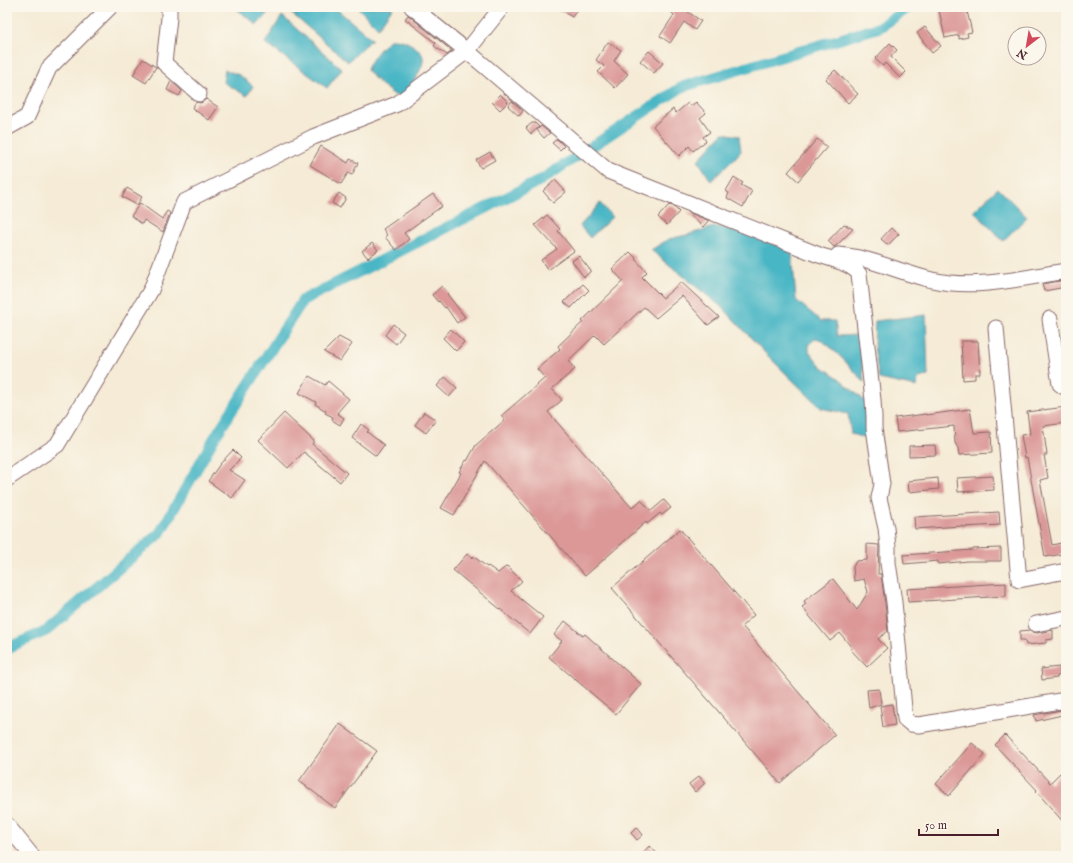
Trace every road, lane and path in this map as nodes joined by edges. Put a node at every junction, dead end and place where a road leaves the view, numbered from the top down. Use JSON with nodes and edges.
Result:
{"nodes":[{"id":1,"x":110,"y":7,"type":"edge"},
{"id":2,"x":169,"y":7,"type":"edge"},
{"id":3,"x":412,"y":7,"type":"edge"},
{"id":4,"x":502,"y":7,"type":"edge"},
{"id":5,"x":467,"y":51,"type":"junction"},
{"id":6,"x":199,"y":94,"type":"dead end"},
{"id":7,"x":7,"y":128,"type":"edge"},
{"id":8,"x":819,"y":255,"type":"junction"},
{"id":9,"x":1066,"y":271,"type":"edge"},
{"id":10,"x":1050,"y":319,"type":"dead end"},
{"id":11,"x":996,"y":328,"type":"dead end"},
{"id":12,"x":1066,"y":388,"type":"edge"},
{"id":13,"x":7,"y":479,"type":"edge"},
{"id":14,"x":1066,"y":571,"type":"edge"},
{"id":15,"x":1066,"y":618,"type":"edge"},
{"id":16,"x":1036,"y":624,"type":"dead end"},
{"id":17,"x":1066,"y":700,"type":"edge"},
{"id":18,"x":7,"y":826,"type":"edge"},
{"id":19,"x":32,"y":856,"type":"edge"}],
"edges":[{"from":1,"to":7,"type":"street"},
{"from":2,"to":6,"type":"street"},
{"from":3,"to":5,"type":"street"},
{"from":4,"to":5,"type":"street"},
{"from":5,"to":8,"type":"street"},
{"from":5,"to":13,"type":"street"},
{"from":8,"to":9,"type":"street"},
{"from":8,"to":17,"type":"street"},
{"from":10,"to":12,"type":"street"},
{"from":11,"to":14,"type":"street"},
{"from":15,"to":16,"type":"street"},
{"from":18,"to":19,"type":"street"}]}
